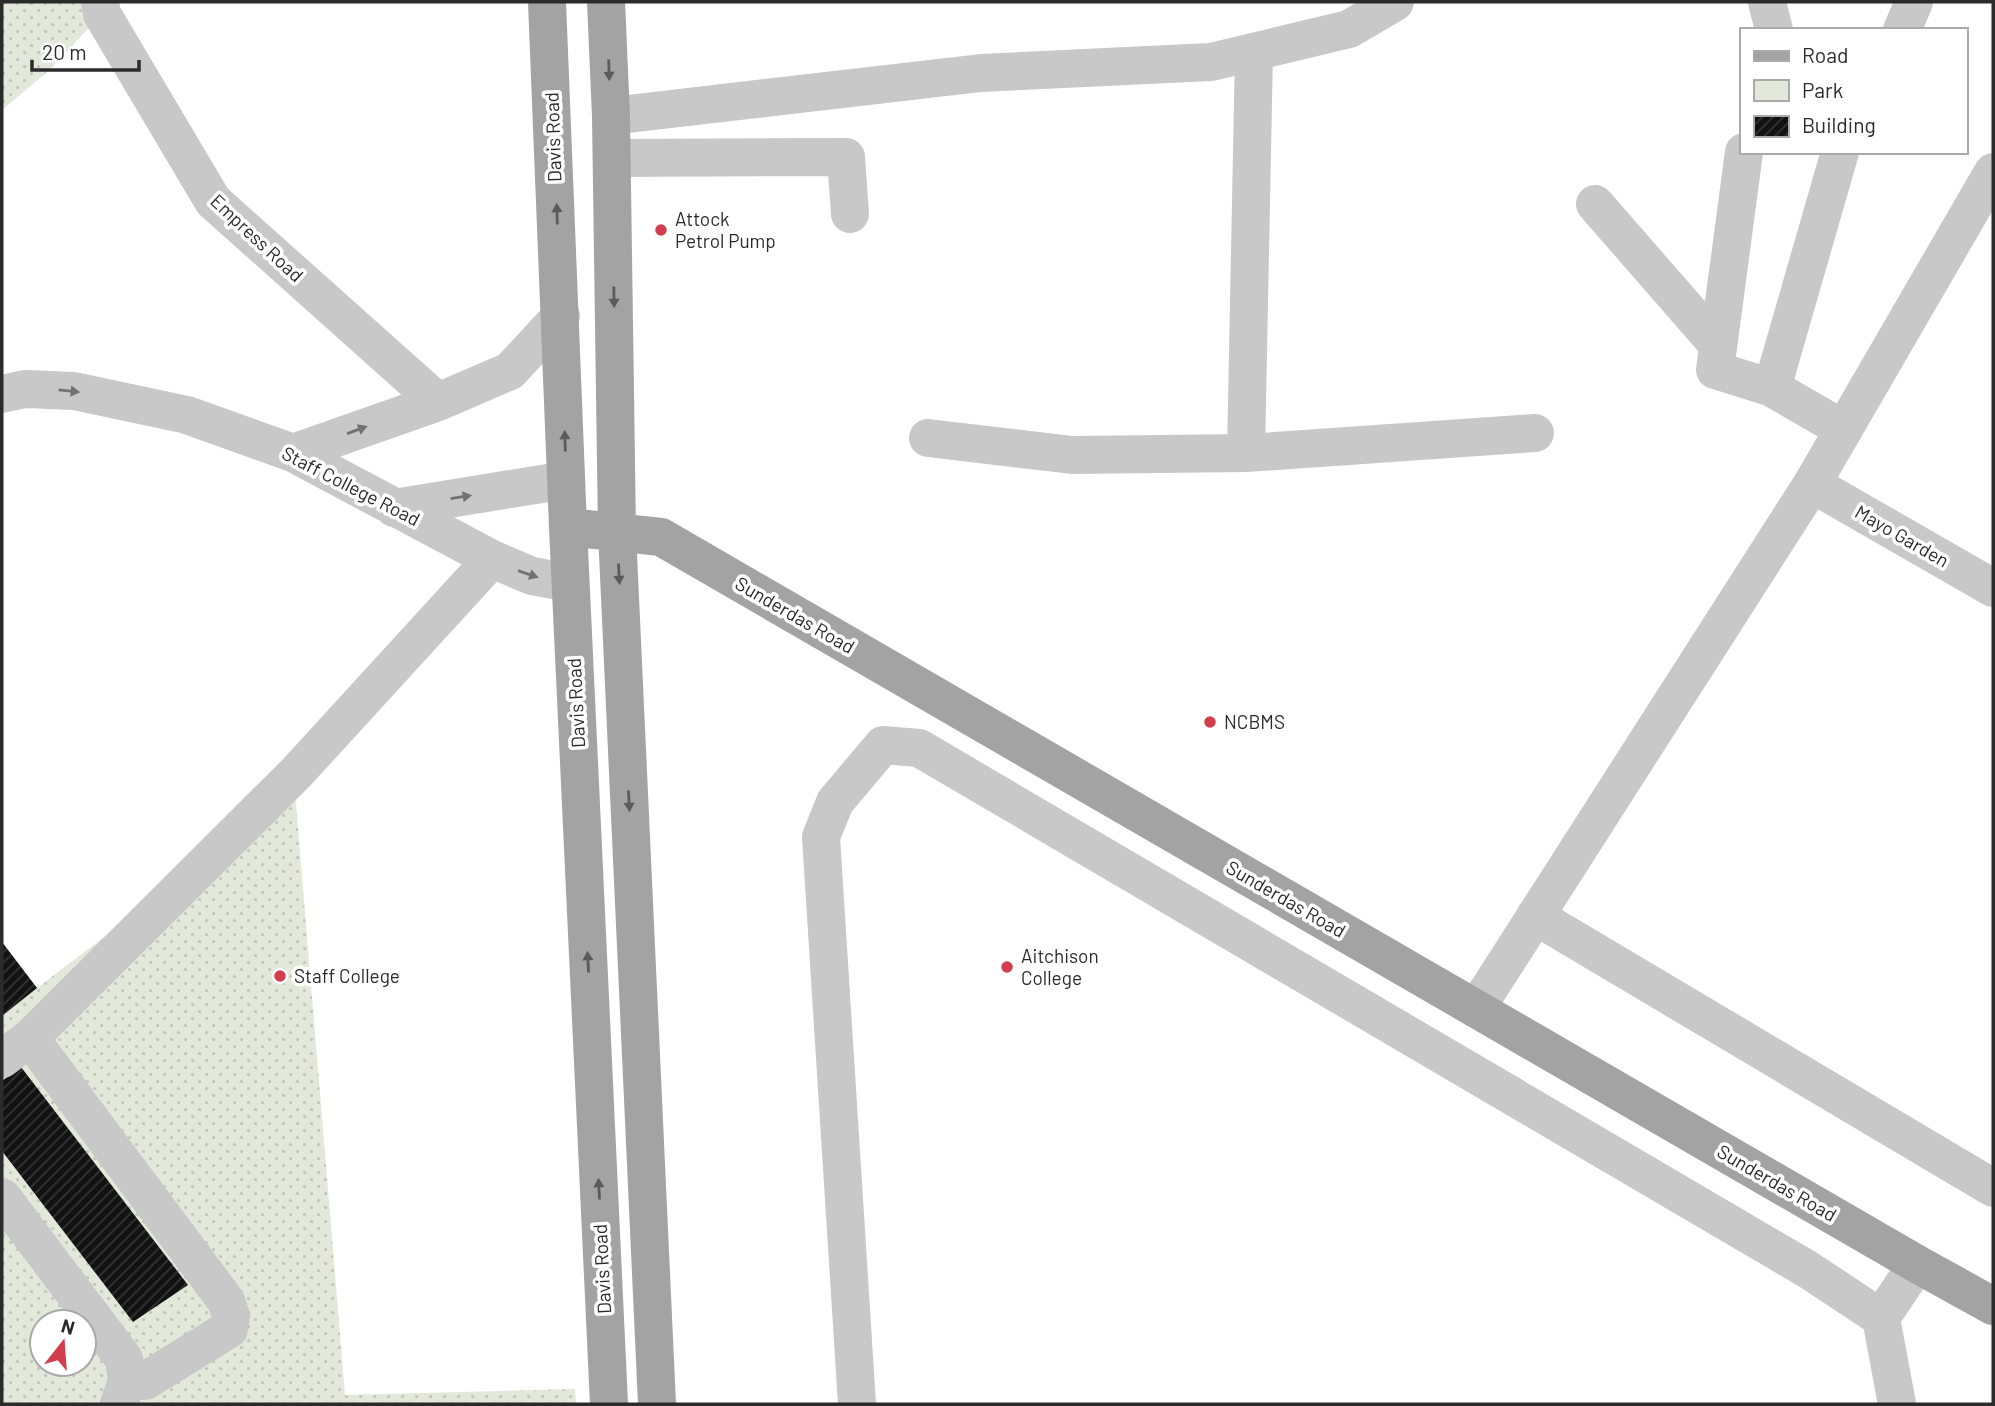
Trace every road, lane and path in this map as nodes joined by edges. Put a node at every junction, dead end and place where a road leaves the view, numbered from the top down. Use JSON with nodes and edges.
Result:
{"nodes":[{"id":1,"x":547,"y":2,"type":"edge"},
{"id":2,"x":606,"y":2,"type":"edge"},
{"id":3,"x":1395,"y":2,"type":"edge"},
{"id":4,"x":1767,"y":2,"type":"edge"},
{"id":5,"x":1914,"y":2,"type":"edge"},
{"id":6,"x":91,"y":6,"type":"edge"},
{"id":7,"x":1774,"y":28,"type":"edge"},
{"id":8,"x":1903,"y":28,"type":"edge"},
{"id":9,"x":1254,"y":52,"type":"junction"},
{"id":10,"x":611,"y":116,"type":"junction"},
{"id":11,"x":1744,"y":154,"type":"edge"},
{"id":12,"x":1839,"y":154,"type":"edge"},
{"id":13,"x":612,"y":158,"type":"junction"},
{"id":14,"x":1993,"y":172,"type":"edge"},
{"id":15,"x":1595,"y":204,"type":"dead end"},
{"id":16,"x":850,"y":214,"type":"dead end"},
{"id":17,"x":561,"y":316,"type":"junction"},
{"id":18,"x":1718,"y":345,"type":"junction"},
{"id":19,"x":1772,"y":388,"type":"junction"},
{"id":20,"x":2,"y":394,"type":"edge"},
{"id":21,"x":438,"y":402,"type":"junction"},
{"id":22,"x":1843,"y":429,"type":"junction"},
{"id":23,"x":1535,"y":433,"type":"dead end"},
{"id":24,"x":929,"y":438,"type":"dead end"},
{"id":25,"x":293,"y":453,"type":"junction"},
{"id":26,"x":1246,"y":453,"type":"junction"},
{"id":27,"x":566,"y":480,"type":"junction"},
{"id":28,"x":1812,"y":485,"type":"junction"},
{"id":29,"x":394,"y":508,"type":"junction"},
{"id":30,"x":568,"y":527,"type":"junction"},
{"id":31,"x":617,"y":532,"type":"junction"},
{"id":32,"x":492,"y":559,"type":"junction"},
{"id":33,"x":570,"y":583,"type":"junction"},
{"id":34,"x":1993,"y":588,"type":"edge"},
{"id":35,"x":1535,"y":916,"type":"junction"},
{"id":36,"x":1476,"y":1009,"type":"junction"},
{"id":37,"x":16,"y":1048,"type":"edge"},
{"id":38,"x":1993,"y":1188,"type":"edge"},
{"id":39,"x":2,"y":1197,"type":"edge"},
{"id":40,"x":1917,"y":1264,"type":"junction"},
{"id":41,"x":1993,"y":1306,"type":"edge"},
{"id":42,"x":1881,"y":1318,"type":"junction"},
{"id":43,"x":123,"y":1393,"type":"edge"},
{"id":44,"x":609,"y":1404,"type":"edge"},
{"id":45,"x":657,"y":1404,"type":"edge"},
{"id":46,"x":857,"y":1404,"type":"edge"},
{"id":47,"x":1897,"y":1404,"type":"edge"}],
"edges":[{"from":17,"to":1,"type":"main road","name":"Davis Road","one_way":true},
{"from":2,"to":10,"type":"main road","one_way":true},
{"from":3,"to":9,"type":"street"},
{"from":4,"to":7,"type":"street"},
{"from":5,"to":8,"type":"street"},
{"from":6,"to":21,"type":"street","name":"Empress Road"},
{"from":9,"to":10,"type":"street"},
{"from":9,"to":26,"type":"street"},
{"from":10,"to":13,"type":"main road"},
{"from":11,"to":18,"type":"street"},
{"from":12,"to":19,"type":"street"},
{"from":13,"to":16,"type":"street"},
{"from":13,"to":31,"type":"main road","one_way":true},
{"from":14,"to":22,"type":"street"},
{"from":15,"to":18,"type":"street"},
{"from":17,"to":21,"type":"street"},
{"from":27,"to":17,"type":"main road","name":"Davis Road","one_way":true},
{"from":18,"to":19,"type":"street"},
{"from":19,"to":22,"type":"street"},
{"from":20,"to":25,"type":"street","name":"Staff College Road","one_way":true},
{"from":25,"to":21,"type":"street","one_way":true},
{"from":22,"to":28,"type":"street"},
{"from":23,"to":26,"type":"street"},
{"from":24,"to":26,"type":"street"},
{"from":25,"to":29,"type":"street","name":"Staff College Road"},
{"from":29,"to":27,"type":"street","one_way":true},
{"from":27,"to":30,"type":"main road","name":"Davis Road"},
{"from":28,"to":34,"type":"street","name":"Mayo Garden"},
{"from":28,"to":35,"type":"street"},
{"from":29,"to":32,"type":"street","name":"Staff College Road"},
{"from":30,"to":31,"type":"main road","name":"Sunderdas Road"},
{"from":30,"to":33,"type":"main road","name":"Davis Road"},
{"from":31,"to":36,"type":"main road","name":"Sunderdas Road"},
{"from":31,"to":45,"type":"main road","one_way":true},
{"from":32,"to":33,"type":"street","name":"Staff College Road","one_way":true},
{"from":32,"to":37,"type":"street"},
{"from":44,"to":33,"type":"main road","name":"Davis Road","one_way":true},
{"from":35,"to":36,"type":"street"},
{"from":35,"to":38,"type":"street"},
{"from":36,"to":40,"type":"main road","name":"Sunderdas Road"},
{"from":37,"to":43,"type":"street"},
{"from":39,"to":43,"type":"street"},
{"from":40,"to":41,"type":"main road","name":"Sunderdas Road"},
{"from":40,"to":42,"type":"street"},
{"from":42,"to":46,"type":"street"},
{"from":42,"to":47,"type":"street"}]}
